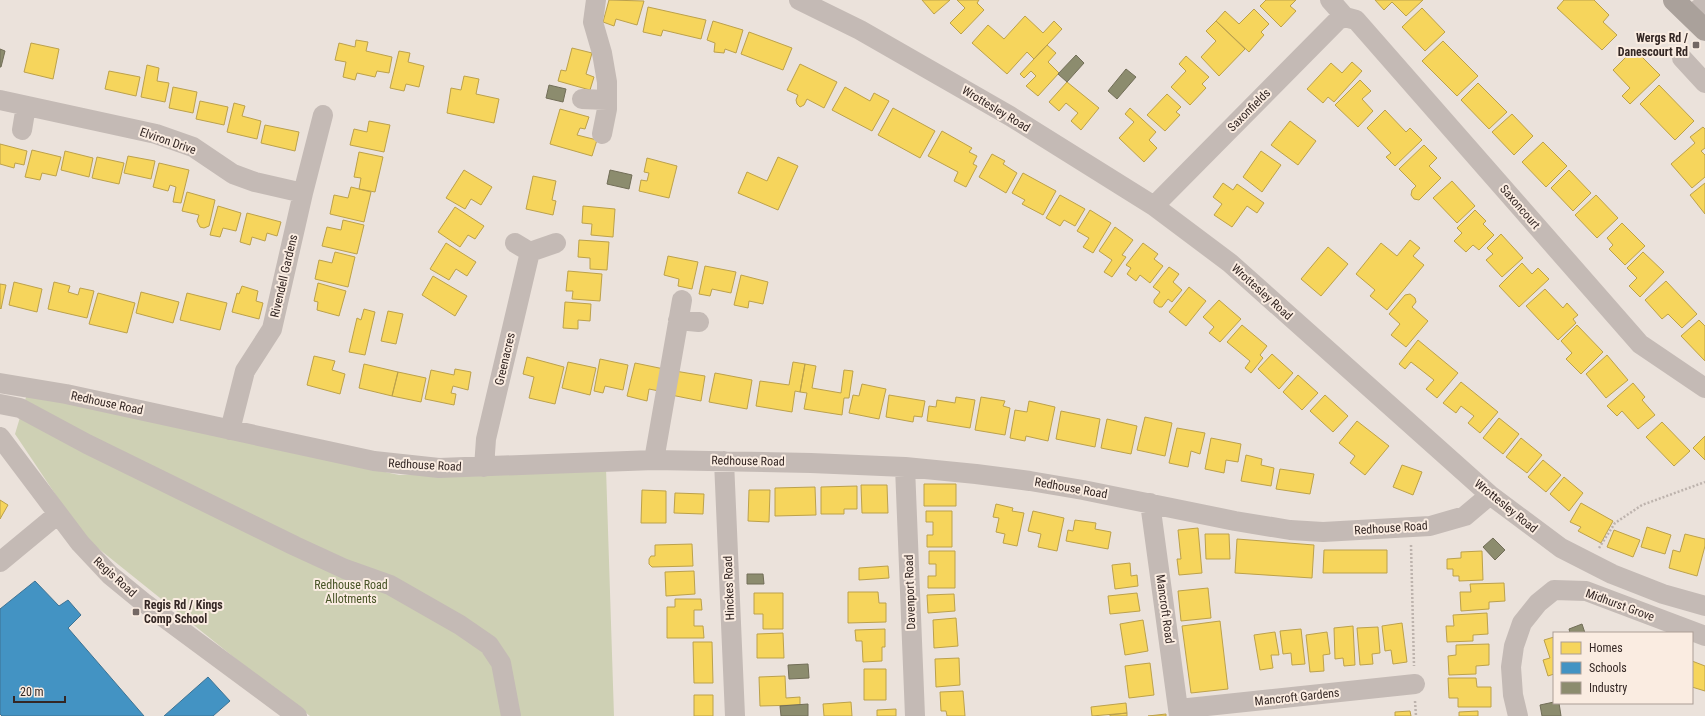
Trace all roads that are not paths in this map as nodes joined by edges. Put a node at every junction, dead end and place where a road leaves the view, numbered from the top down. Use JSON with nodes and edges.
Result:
{"nodes":[{"id":1,"x":596,"y":0,"type":"edge"},
{"id":2,"x":799,"y":0,"type":"edge"},
{"id":3,"x":1330,"y":0,"type":"edge"},
{"id":4,"x":1674,"y":0,"type":"edge"},
{"id":5,"x":1700,"y":16,"type":"edge"},
{"id":6,"x":1345,"y":18,"type":"junction"},
{"id":7,"x":1682,"y":58,"type":"dead end"},
{"id":8,"x":1705,"y":83,"type":"edge"},
{"id":9,"x":582,"y":99,"type":"dead end"},
{"id":10,"x":0,"y":100,"type":"edge"},
{"id":11,"x":607,"y":100,"type":"junction"},
{"id":12,"x":26,"y":106,"type":"junction"},
{"id":13,"x":323,"y":116,"type":"dead end"},
{"id":14,"x":22,"y":130,"type":"dead end"},
{"id":15,"x":602,"y":134,"type":"dead end"},
{"id":16,"x":303,"y":194,"type":"junction"},
{"id":17,"x":1154,"y":206,"type":"junction"},
{"id":18,"x":556,"y":243,"type":"dead end"},
{"id":19,"x":682,"y":300,"type":"dead end"},
{"id":20,"x":678,"y":320,"type":"junction"},
{"id":21,"x":699,"y":322,"type":"dead end"},
{"id":22,"x":0,"y":384,"type":"edge"},
{"id":23,"x":1705,"y":388,"type":"edge"},
{"id":24,"x":0,"y":404,"type":"edge"},
{"id":25,"x":230,"y":430,"type":"junction"},
{"id":26,"x":0,"y":437,"type":"edge"},
{"id":27,"x":654,"y":460,"type":"junction"},
{"id":28,"x":724,"y":461,"type":"junction"},
{"id":29,"x":484,"y":467,"type":"junction"},
{"id":30,"x":904,"y":467,"type":"junction"},
{"id":31,"x":1490,"y":495,"type":"junction"},
{"id":32,"x":1150,"y":503,"type":"junction"},
{"id":33,"x":58,"y":514,"type":"junction"},
{"id":34,"x":0,"y":562,"type":"edge"},
{"id":35,"x":1705,"y":606,"type":"edge"},
{"id":36,"x":1705,"y":636,"type":"edge"},
{"id":37,"x":1415,"y":684,"type":"road end"},
{"id":38,"x":1179,"y":712,"type":"edge"},
{"id":39,"x":287,"y":713,"type":"edge"},
{"id":40,"x":511,"y":716,"type":"edge"},
{"id":41,"x":735,"y":716,"type":"edge"},
{"id":42,"x":915,"y":716,"type":"edge"},
{"id":43,"x":1518,"y":716,"type":"edge"}],
"edges":[{"from":1,"to":11,"type":"street"},
{"from":2,"to":17,"type":"street","name":"Wrottesley Road"},
{"from":3,"to":6,"type":"street"},
{"from":4,"to":5,"type":"highway"},
{"from":6,"to":17,"type":"street","name":"Saxonfields"},
{"from":6,"to":23,"type":"street","name":"Saxoncourt"},
{"from":7,"to":8,"type":"street"},
{"from":9,"to":11,"type":"street"},
{"from":10,"to":12,"type":"street","name":"Elviron Drive"},
{"from":11,"to":15,"type":"street"},
{"from":12,"to":14,"type":"street"},
{"from":12,"to":16,"type":"street","name":"Elviron Drive"},
{"from":13,"to":16,"type":"street","name":"Rivendell Gardens"},
{"from":16,"to":25,"type":"street","name":"Rivendell Gardens"},
{"from":17,"to":31,"type":"street","name":"Wrottesley Road"},
{"from":18,"to":29,"type":"street","name":"Greenacres"},
{"from":19,"to":20,"type":"street"},
{"from":20,"to":21,"type":"street"},
{"from":20,"to":27,"type":"street"},
{"from":22,"to":25,"type":"street","name":"Redhouse Road"},
{"from":24,"to":40,"type":"street"},
{"from":25,"to":29,"type":"street","name":"Redhouse Road"},
{"from":26,"to":33,"type":"street","name":"Regis Road"},
{"from":27,"to":28,"type":"street","name":"Redhouse Road"},
{"from":27,"to":29,"type":"street","name":"Redhouse Road"},
{"from":28,"to":30,"type":"street","name":"Redhouse Road"},
{"from":28,"to":41,"type":"street","name":"Hinckes Road"},
{"from":30,"to":32,"type":"street","name":"Redhouse Road"},
{"from":30,"to":42,"type":"street","name":"Davenport Road"},
{"from":31,"to":32,"type":"street","name":"Redhouse Road"},
{"from":31,"to":35,"type":"street","name":"Wrottesley Road"},
{"from":32,"to":38,"type":"street","name":"Mancroft Road"},
{"from":33,"to":34,"type":"street"},
{"from":33,"to":39,"type":"street","name":"Regis Road"},
{"from":36,"to":43,"type":"street","name":"Midhurst Grove"},
{"from":37,"to":38,"type":"street","name":"Mancroft Gardens"}]}
